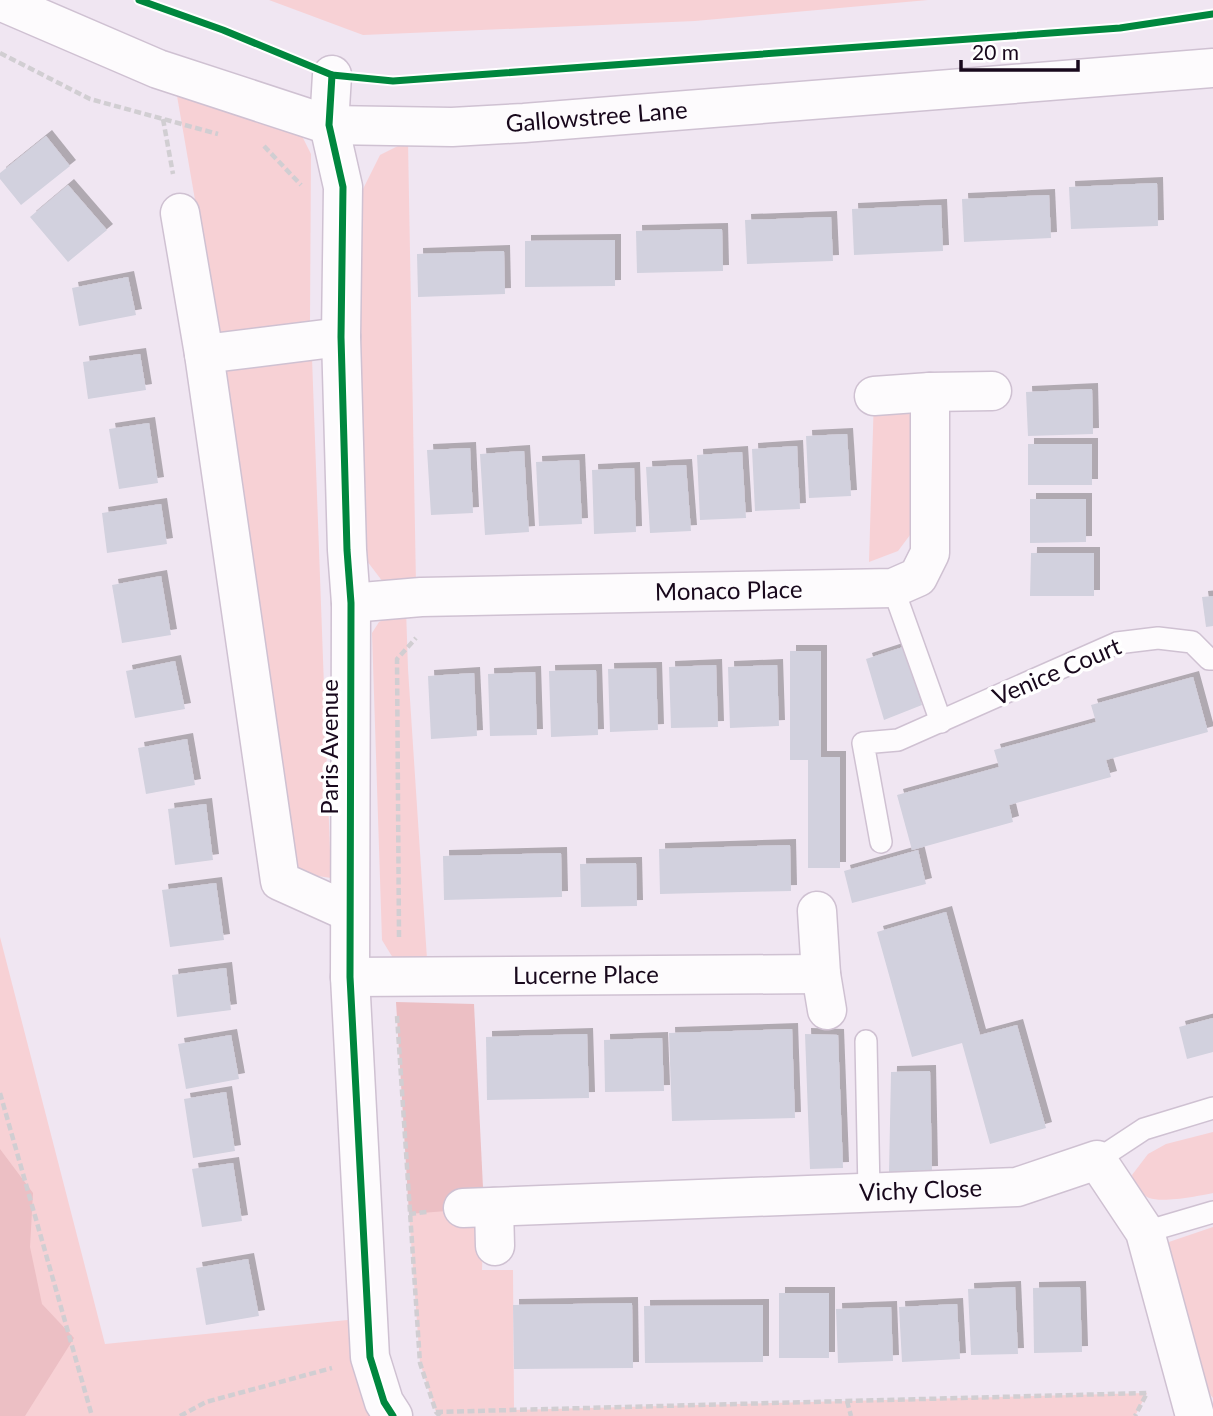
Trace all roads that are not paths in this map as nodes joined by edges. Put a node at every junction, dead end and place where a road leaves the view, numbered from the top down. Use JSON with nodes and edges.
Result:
{"nodes":[{"id":1,"x":0,"y":1,"type":"edge"},
{"id":2,"x":1213,"y":68,"type":"edge"},
{"id":3,"x":332,"y":75,"type":"dead end"},
{"id":4,"x":329,"y":125,"type":"junction"},
{"id":5,"x":180,"y":213,"type":"road end"},
{"id":6,"x":341,"y":337,"type":"junction"},
{"id":7,"x":204,"y":354,"type":"junction"},
{"id":8,"x":930,"y":391,"type":"junction"},
{"id":9,"x":992,"y":391,"type":"dead end"},
{"id":10,"x":874,"y":396,"type":"dead end"},
{"id":11,"x":894,"y":588,"type":"junction"},
{"id":12,"x":351,"y":603,"type":"junction"},
{"id":13,"x":1213,"y":659,"type":"edge"},
{"id":14,"x":941,"y":722,"type":"junction"},
{"id":15,"x":881,"y":842,"type":"dead end"},
{"id":16,"x":817,"y":911,"type":"dead end"},
{"id":17,"x":349,"y":912,"type":"junction"},
{"id":18,"x":350,"y":977,"type":"junction"},
{"id":19,"x":866,"y":1041,"type":"dead end"},
{"id":20,"x":1213,"y":1108,"type":"edge"},
{"id":21,"x":1097,"y":1160,"type":"junction"},
{"id":22,"x":869,"y":1192,"type":"junction"},
{"id":23,"x":1213,"y":1212,"type":"edge"},
{"id":24,"x":1144,"y":1233,"type":"junction"},
{"id":25,"x":495,"y":1246,"type":"dead end"},
{"id":26,"x":393,"y":1416,"type":"edge"},
{"id":27,"x":1195,"y":1416,"type":"edge"}],
"edges":[{"from":1,"to":4,"type":"street","name":"Gallowstree Lane"},
{"from":2,"to":4,"type":"street","name":"Gallowstree Lane"},
{"from":3,"to":4,"type":"street","name":"Paris Avenue"},
{"from":4,"to":6,"type":"street","name":"Paris Avenue"},
{"from":5,"to":7,"type":"street"},
{"from":6,"to":7,"type":"street"},
{"from":6,"to":12,"type":"street","name":"Paris Avenue"},
{"from":7,"to":17,"type":"street"},
{"from":8,"to":9,"type":"street"},
{"from":8,"to":10,"type":"street"},
{"from":8,"to":11,"type":"street"},
{"from":11,"to":12,"type":"street","name":"Monaco Place"},
{"from":11,"to":14,"type":"lane"},
{"from":12,"to":17,"type":"street","name":"Paris Avenue"},
{"from":13,"to":14,"type":"lane","name":"Venice Court"},
{"from":14,"to":15,"type":"lane","name":"Venice Court"},
{"from":16,"to":18,"type":"street","name":"Lucerne Place"},
{"from":17,"to":18,"type":"street","name":"Paris Avenue"},
{"from":18,"to":26,"type":"street","name":"Paris Avenue"},
{"from":19,"to":22,"type":"lane"},
{"from":20,"to":21,"type":"lane"},
{"from":21,"to":22,"type":"street","name":"Vichy Close"},
{"from":21,"to":24,"type":"street"},
{"from":22,"to":25,"type":"street","name":"Vichy Close"},
{"from":23,"to":24,"type":"lane"},
{"from":24,"to":27,"type":"street"}]}
